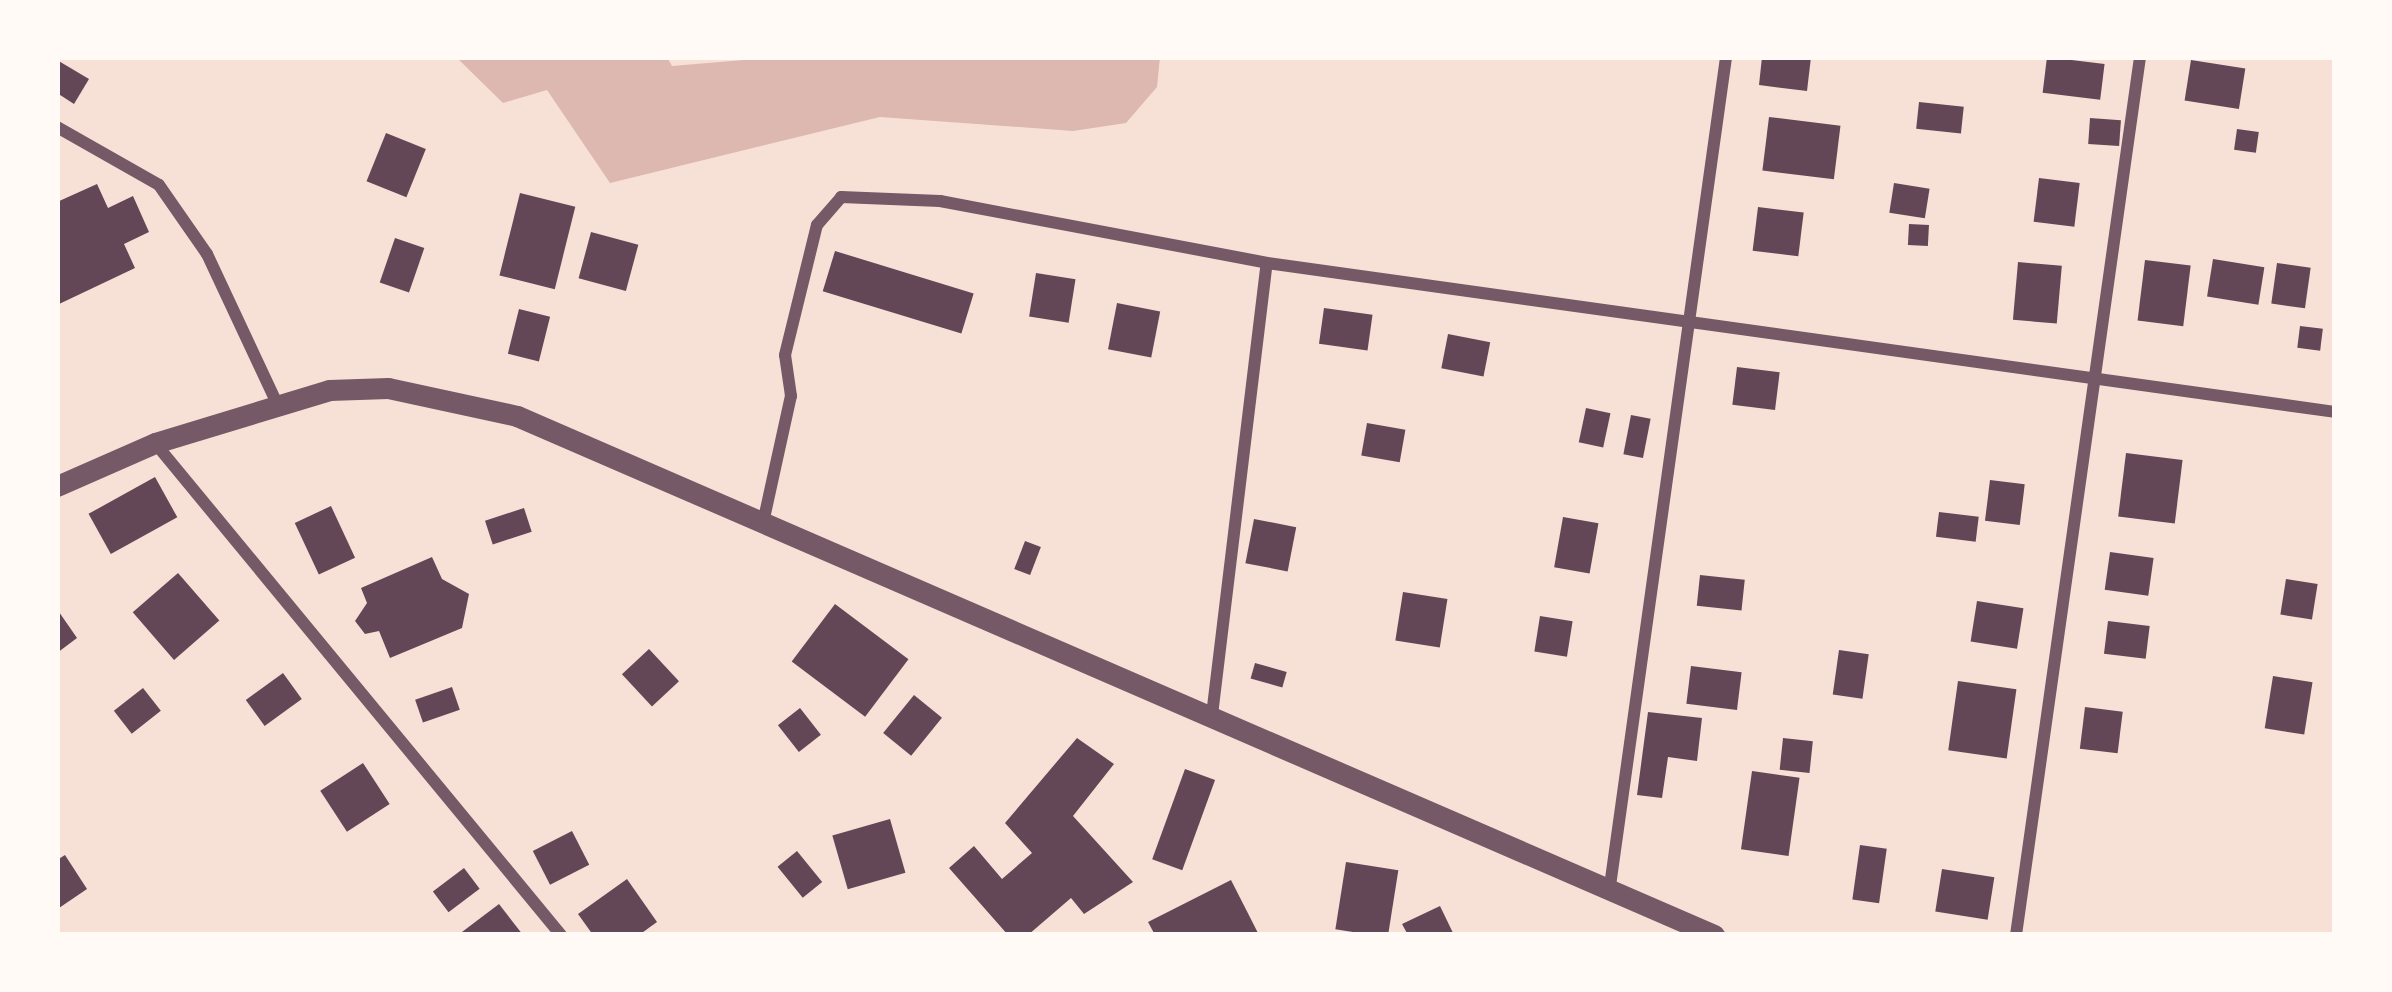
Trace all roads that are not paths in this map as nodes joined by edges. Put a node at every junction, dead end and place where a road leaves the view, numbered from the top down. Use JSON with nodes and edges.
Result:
{"nodes":[{"id":1,"x":1726,"y":57,"type":"edge"},
{"id":2,"x":2140,"y":57,"type":"edge"},
{"id":3,"x":57,"y":128,"type":"edge"},
{"id":4,"x":1267,"y":262,"type":"junction"},
{"id":5,"x":1692,"y":325,"type":"junction"},
{"id":6,"x":2093,"y":376,"type":"junction"},
{"id":7,"x":276,"y":400,"type":"junction"},
{"id":8,"x":2335,"y":412,"type":"edge"},
{"id":9,"x":155,"y":443,"type":"junction"},
{"id":10,"x":57,"y":486,"type":"edge"},
{"id":11,"x":764,"y":523,"type":"junction"},
{"id":12,"x":1212,"y":715,"type":"junction"},
{"id":13,"x":1610,"y":886,"type":"junction"},
{"id":14,"x":561,"y":935,"type":"edge"},
{"id":15,"x":1714,"y":935,"type":"edge"},
{"id":16,"x":2016,"y":935,"type":"edge"}],
"edges":[{"from":1,"to":5,"type":"street"},
{"from":2,"to":6,"type":"street"},
{"from":3,"to":7,"type":"street"},
{"from":4,"to":5,"type":"street"},
{"from":4,"to":11,"type":"street"},
{"from":4,"to":12,"type":"street"},
{"from":5,"to":6,"type":"street"},
{"from":5,"to":13,"type":"street"},
{"from":6,"to":8,"type":"street"},
{"from":6,"to":16,"type":"street"},
{"from":7,"to":9,"type":"street"},
{"from":7,"to":11,"type":"street"},
{"from":9,"to":10,"type":"street"},
{"from":9,"to":14,"type":"street"},
{"from":11,"to":12,"type":"street"},
{"from":12,"to":13,"type":"street"},
{"from":13,"to":15,"type":"street"}]}
